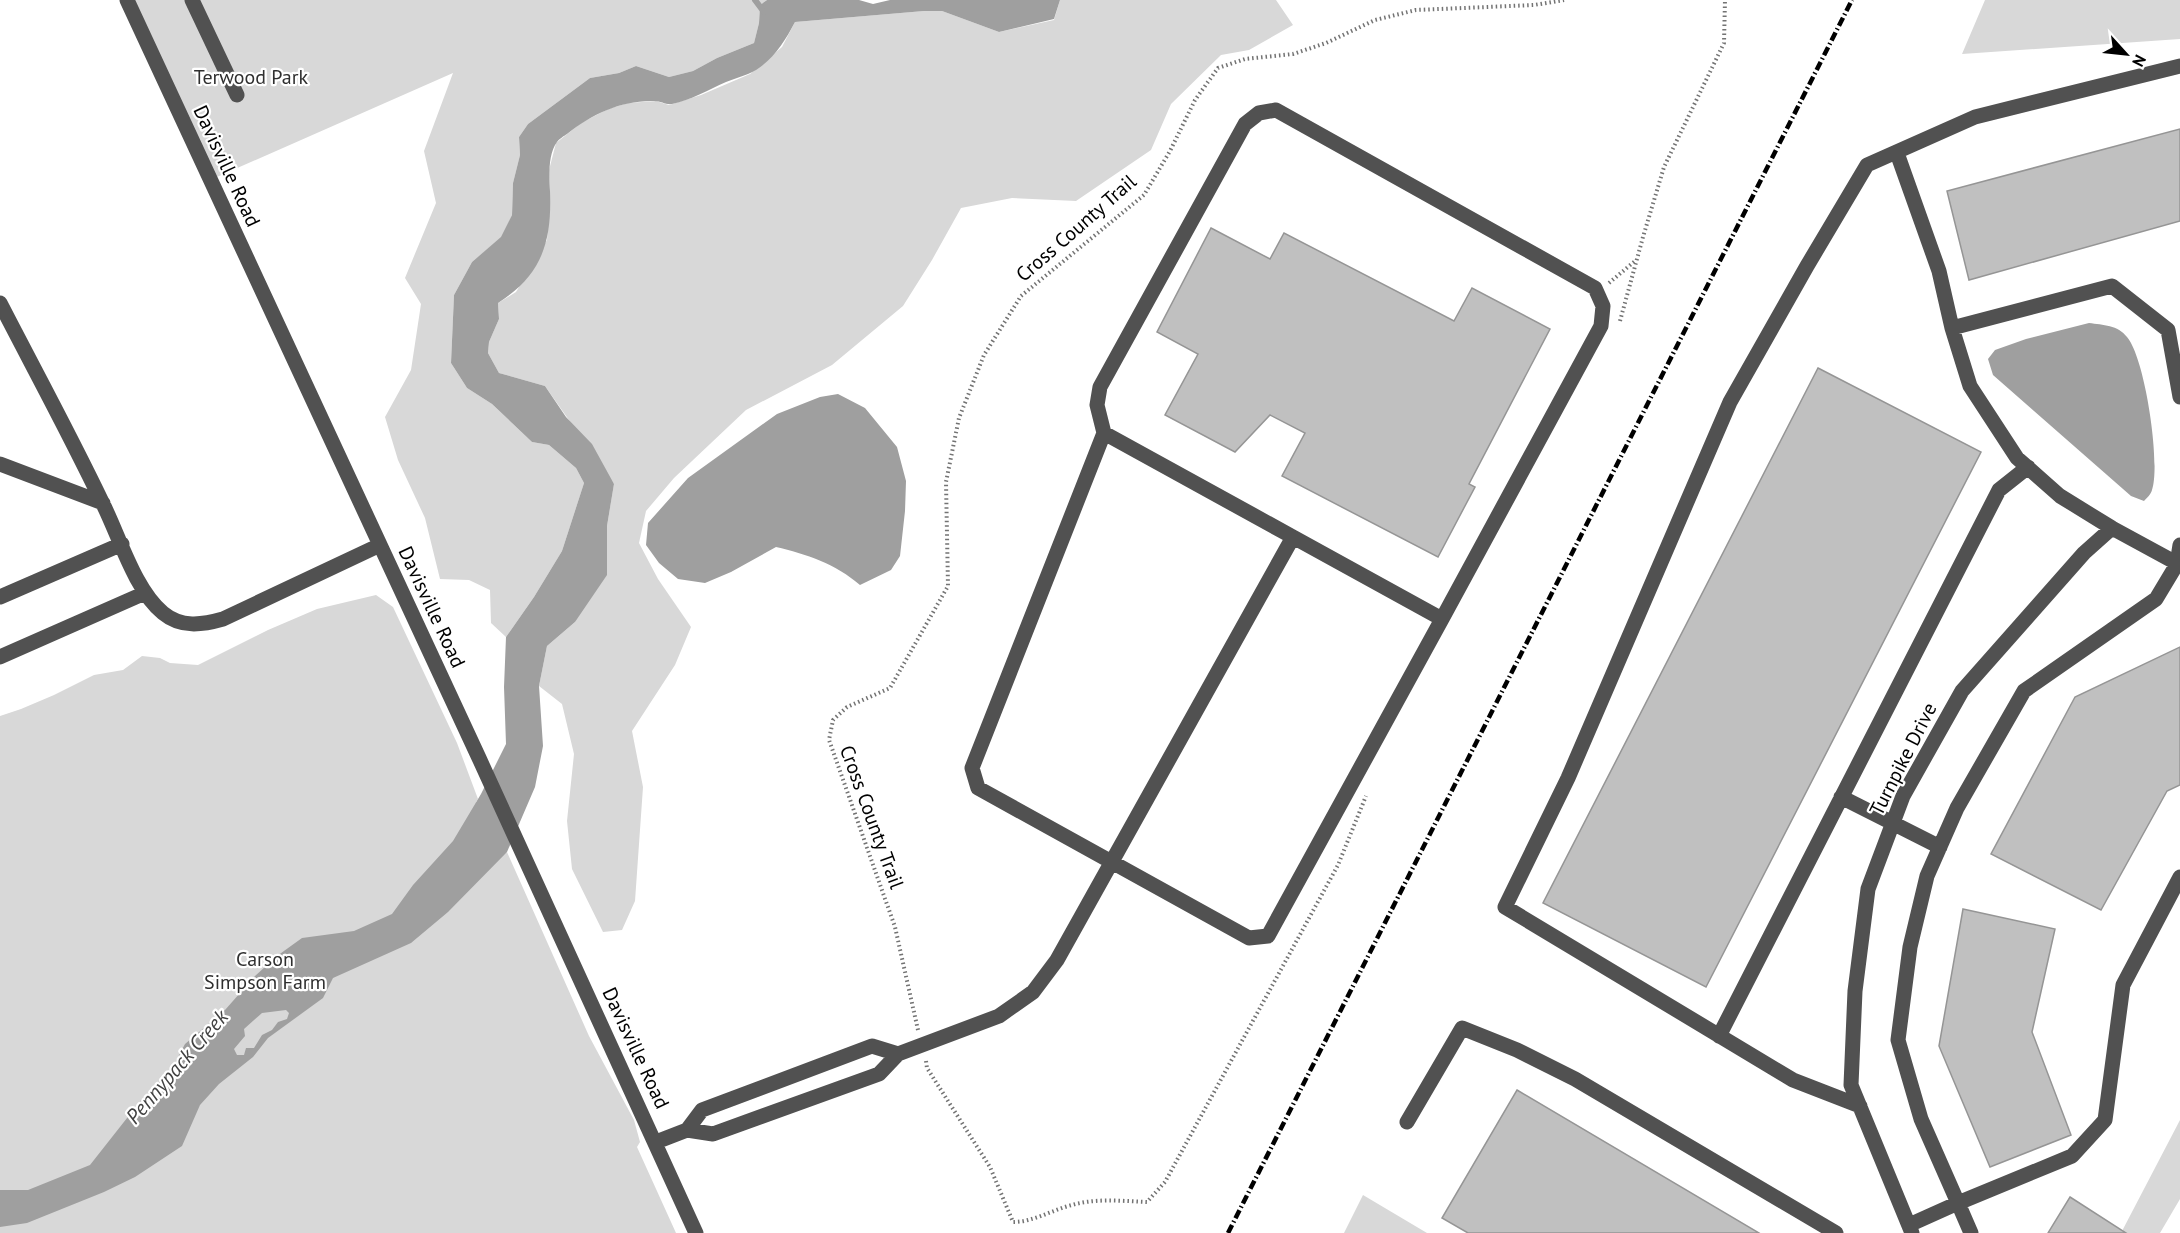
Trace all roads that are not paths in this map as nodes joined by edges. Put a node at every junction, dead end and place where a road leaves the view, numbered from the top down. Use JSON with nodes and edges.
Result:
{"nodes":[{"id":1,"x":127,"y":0,"type":"edge"},
{"id":2,"x":192,"y":0,"type":"edge"},
{"id":3,"x":2180,"y":66,"type":"edge"},
{"id":4,"x":237,"y":95,"type":"dead end"},
{"id":5,"x":1897,"y":153,"type":"junction"},
{"id":6,"x":0,"y":303,"type":"edge"},
{"id":7,"x":1952,"y":328,"type":"junction"},
{"id":8,"x":2180,"y":397,"type":"edge"},
{"id":9,"x":1104,"y":433,"type":"junction"},
{"id":10,"x":0,"y":464,"type":"edge"},
{"id":11,"x":2028,"y":467,"type":"junction"},
{"id":12,"x":103,"y":502,"type":"junction"},
{"id":13,"x":2112,"y":528,"type":"junction"},
{"id":14,"x":1293,"y":537,"type":"junction"},
{"id":15,"x":122,"y":544,"type":"junction"},
{"id":16,"x":380,"y":545,"type":"junction"},
{"id":17,"x":2180,"y":545,"type":"edge"},
{"id":18,"x":2179,"y":564,"type":"edge"},
{"id":19,"x":145,"y":594,"type":"junction"},
{"id":20,"x":0,"y":597,"type":"edge"},
{"id":21,"x":1442,"y":619,"type":"junction"},
{"id":22,"x":0,"y":657,"type":"edge"},
{"id":23,"x":1841,"y":797,"type":"junction"},
{"id":24,"x":1893,"y":824,"type":"junction"},
{"id":25,"x":1940,"y":847,"type":"junction"},
{"id":26,"x":1112,"y":863,"type":"junction"},
{"id":27,"x":2180,"y":877,"type":"edge"},
{"id":28,"x":1719,"y":1036,"type":"junction"},
{"id":29,"x":898,"y":1054,"type":"junction"},
{"id":30,"x":1860,"y":1106,"type":"junction"},
{"id":31,"x":1407,"y":1122,"type":"dead end"},
{"id":32,"x":687,"y":1130,"type":"junction"},
{"id":33,"x":656,"y":1142,"type":"junction"},
{"id":34,"x":1958,"y":1203,"type":"junction"},
{"id":35,"x":1910,"y":1229,"type":"edge"},
{"id":36,"x":696,"y":1233,"type":"edge"},
{"id":37,"x":1836,"y":1233,"type":"edge"},
{"id":38,"x":1971,"y":1233,"type":"edge"}],
"edges":[{"from":1,"to":16,"type":"street","name":"Davisville Road"},
{"from":2,"to":4,"type":"street"},
{"from":3,"to":5,"type":"street"},
{"from":5,"to":7,"type":"street"},
{"from":5,"to":28,"type":"street"},
{"from":6,"to":12,"type":"street"},
{"from":7,"to":8,"type":"street"},
{"from":7,"to":11,"type":"street"},
{"from":9,"to":14,"type":"street"},
{"from":9,"to":21,"type":"street"},
{"from":9,"to":26,"type":"street"},
{"from":10,"to":12,"type":"street"},
{"from":11,"to":13,"type":"street"},
{"from":11,"to":23,"type":"street"},
{"from":12,"to":15,"type":"street"},
{"from":13,"to":18,"type":"street"},
{"from":13,"to":24,"type":"street","name":"Turnpike Drive"},
{"from":14,"to":21,"type":"street"},
{"from":14,"to":26,"type":"street"},
{"from":15,"to":19,"type":"street"},
{"from":15,"to":20,"type":"street"},
{"from":16,"to":19,"type":"street"},
{"from":16,"to":33,"type":"street","name":"Davisville Road"},
{"from":17,"to":18,"type":"street"},
{"from":18,"to":25,"type":"street"},
{"from":19,"to":22,"type":"street"},
{"from":21,"to":26,"type":"street"},
{"from":23,"to":24,"type":"street"},
{"from":23,"to":28,"type":"street"},
{"from":24,"to":25,"type":"street"},
{"from":24,"to":30,"type":"street","name":"Turnpike Drive"},
{"from":25,"to":34,"type":"street"},
{"from":26,"to":29,"type":"street"},
{"from":27,"to":34,"type":"street"},
{"from":28,"to":30,"type":"street"},
{"from":29,"to":32,"type":"street"},
{"from":29,"to":32,"type":"street"},
{"from":30,"to":35,"type":"street","name":"Turnpike Drive"},
{"from":31,"to":37,"type":"street"},
{"from":32,"to":33,"type":"street"},
{"from":33,"to":36,"type":"street","name":"Davisville Road"},
{"from":34,"to":35,"type":"street"},
{"from":34,"to":38,"type":"street"}]}
